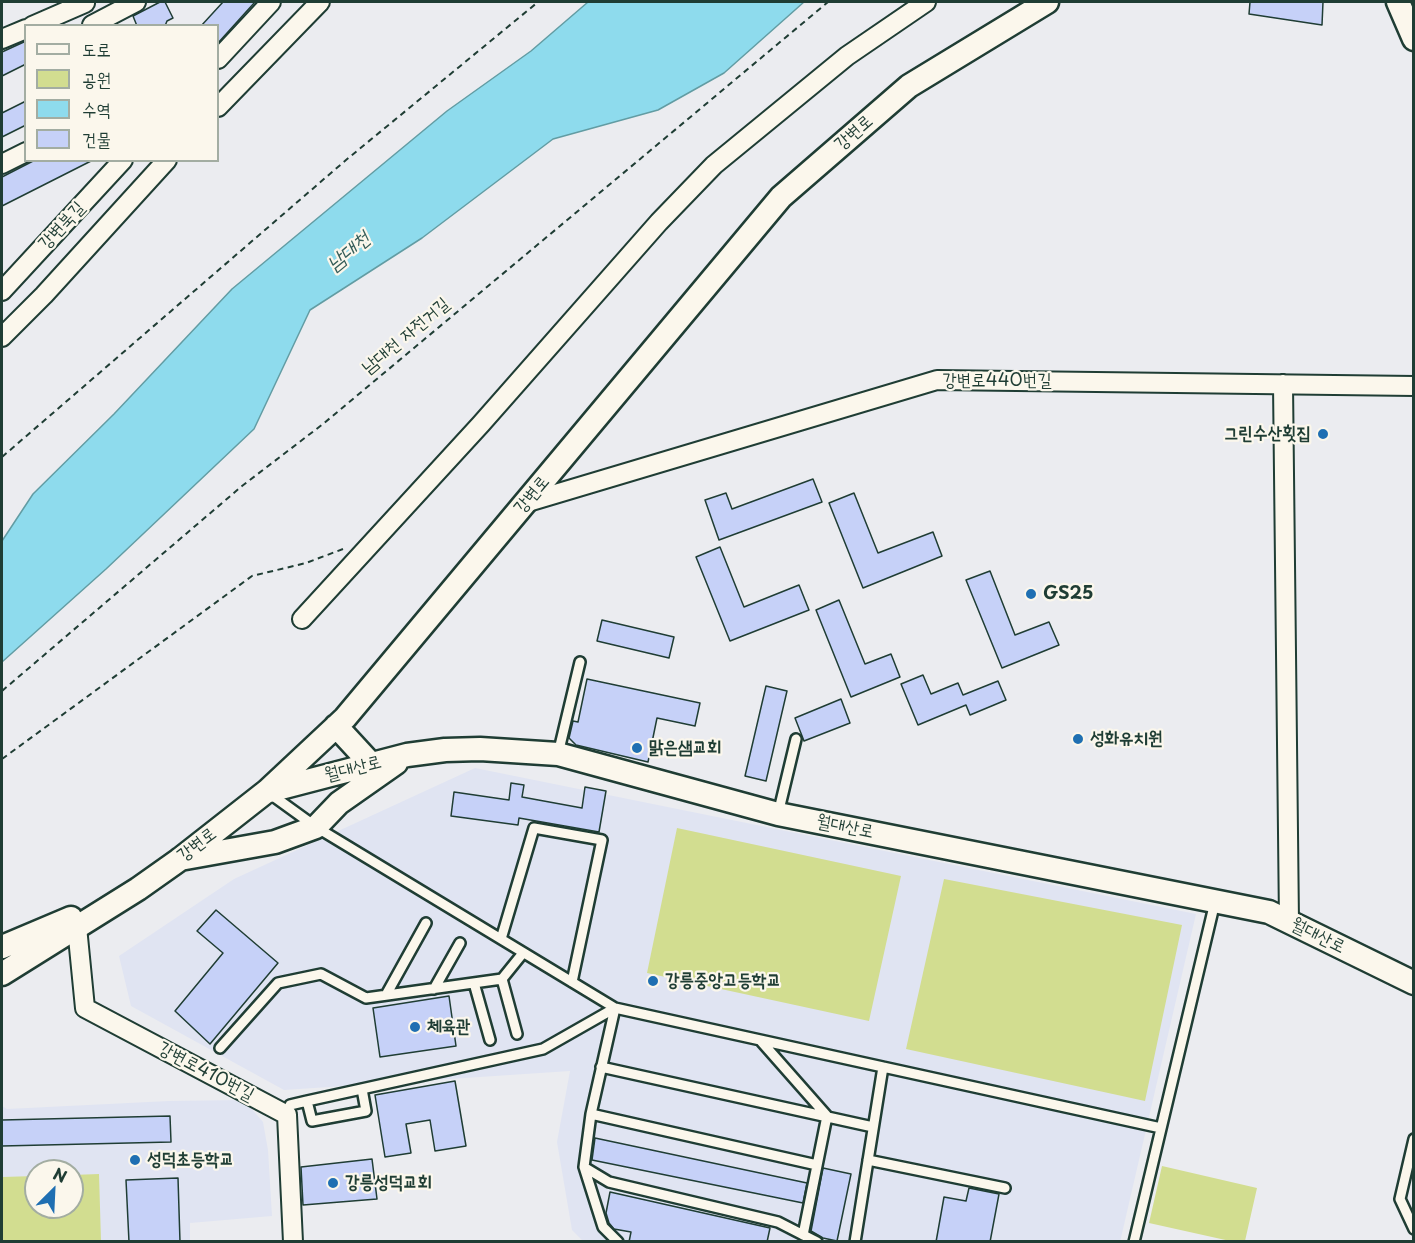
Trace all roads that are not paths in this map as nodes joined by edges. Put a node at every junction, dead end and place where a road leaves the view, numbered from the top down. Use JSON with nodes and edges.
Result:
{"nodes":[{"id":1,"x":85,"y":2,"type":"edge"},
{"id":2,"x":136,"y":2,"type":"edge"},
{"id":3,"x":271,"y":2,"type":"edge"},
{"id":4,"x":320,"y":2,"type":"edge"},
{"id":5,"x":926,"y":2,"type":"edge"},
{"id":6,"x":1047,"y":2,"type":"edge"},
{"id":7,"x":1398,"y":2,"type":"edge"},
{"id":8,"x":36,"y":24,"type":"edge"},
{"id":9,"x":92,"y":24,"type":"edge"},
{"id":10,"x":94,"y":24,"type":"edge"},
{"id":11,"x":24,"y":29,"type":"edge"},
{"id":12,"x":2,"y":39,"type":"edge"},
{"id":13,"x":1413,"y":39,"type":"edge"},
{"id":14,"x":219,"y":58,"type":"edge"},
{"id":15,"x":219,"y":106,"type":"edge"},
{"id":16,"x":24,"y":153,"type":"edge"},
{"id":17,"x":121,"y":162,"type":"edge"},
{"id":18,"x":165,"y":162,"type":"edge"},
{"id":19,"x":2,"y":164,"type":"edge"},
{"id":20,"x":2,"y":291,"type":"edge"},
{"id":21,"x":2,"y":337,"type":"edge"},
{"id":22,"x":1283,"y":384,"type":"junction"},
{"id":23,"x":1413,"y":386,"type":"edge"},
{"id":24,"x":525,"y":503,"type":"junction"},
{"id":25,"x":302,"y":619,"type":"dead end"},
{"id":26,"x":580,"y":662,"type":"dead end"},
{"id":27,"x":336,"y":726,"type":"junction"},
{"id":28,"x":796,"y":739,"type":"dead end"},
{"id":29,"x":558,"y":754,"type":"junction"},
{"id":30,"x":407,"y":755,"type":"junction"},
{"id":31,"x":371,"y":764,"type":"junction"},
{"id":32,"x":267,"y":791,"type":"junction"},
{"id":33,"x":778,"y":814,"type":"junction"},
{"id":34,"x":316,"y":827,"type":"junction"},
{"id":35,"x":179,"y":860,"type":"junction"},
{"id":36,"x":138,"y":889,"type":"junction"},
{"id":37,"x":1215,"y":901,"type":"junction"},
{"id":38,"x":1289,"y":922,"type":"junction"},
{"id":39,"x":426,"y":923,"type":"dead end"},
{"id":40,"x":77,"y":927,"type":"junction"},
{"id":41,"x":501,"y":939,"type":"junction"},
{"id":42,"x":460,"y":943,"type":"dead end"},
{"id":43,"x":2,"y":947,"type":"edge"},
{"id":44,"x":524,"y":953,"type":"junction"},
{"id":45,"x":2,"y":974,"type":"edge"},
{"id":46,"x":502,"y":979,"type":"junction"},
{"id":47,"x":572,"y":982,"type":"junction"},
{"id":48,"x":474,"y":983,"type":"junction"},
{"id":49,"x":1413,"y":983,"type":"edge"},
{"id":50,"x":434,"y":989,"type":"junction"},
{"id":51,"x":2,"y":990,"type":"edge"},
{"id":52,"x":386,"y":995,"type":"junction"},
{"id":53,"x":615,"y":1008,"type":"junction"},
{"id":54,"x":517,"y":1034,"type":"dead end"},
{"id":55,"x":490,"y":1040,"type":"dead end"},
{"id":56,"x":760,"y":1040,"type":"junction"},
{"id":57,"x":220,"y":1048,"type":"dead end"},
{"id":58,"x":601,"y":1067,"type":"junction"},
{"id":59,"x":883,"y":1067,"type":"junction"},
{"id":60,"x":362,"y":1089,"type":"junction"},
{"id":61,"x":307,"y":1101,"type":"junction"},
{"id":62,"x":591,"y":1114,"type":"junction"},
{"id":63,"x":287,"y":1115,"type":"junction"},
{"id":64,"x":827,"y":1116,"type":"junction"},
{"id":65,"x":873,"y":1127,"type":"junction"},
{"id":66,"x":1161,"y":1128,"type":"junction"},
{"id":67,"x":1413,"y":1139,"type":"edge"},
{"id":68,"x":868,"y":1160,"type":"junction"},
{"id":69,"x":817,"y":1165,"type":"junction"},
{"id":70,"x":584,"y":1167,"type":"junction"},
{"id":71,"x":1005,"y":1188,"type":"dead end"},
{"id":72,"x":1413,"y":1229,"type":"edge"},
{"id":73,"x":800,"y":1233,"type":"junction"},
{"id":74,"x":293,"y":1242,"type":"edge"},
{"id":75,"x":618,"y":1242,"type":"edge"},
{"id":76,"x":795,"y":1242,"type":"edge"},
{"id":77,"x":817,"y":1242,"type":"edge"},
{"id":78,"x":855,"y":1242,"type":"edge"},
{"id":79,"x":1134,"y":1242,"type":"edge"}],
"edges":[{"from":1,"to":8,"type":"street"},
{"from":1,"to":9,"type":"street"},
{"from":2,"to":10,"type":"street"},
{"from":3,"to":14,"type":"street"},
{"from":4,"to":15,"type":"street"},
{"from":5,"to":25,"type":"street"},
{"from":6,"to":24,"type":"street","name":"강변로"},
{"from":7,"to":13,"type":"street"},
{"from":11,"to":12,"type":"street"},
{"from":16,"to":19,"type":"street"},
{"from":17,"to":20,"type":"street","name":"강변북길"},
{"from":18,"to":21,"type":"street"},
{"from":22,"to":23,"type":"street","name":"강변로440번길"},
{"from":22,"to":24,"type":"street","name":"강변로440번길"},
{"from":22,"to":38,"type":"street"},
{"from":24,"to":27,"type":"street","name":"강변로"},
{"from":26,"to":29,"type":"lane"},
{"from":27,"to":31,"type":"street"},
{"from":27,"to":32,"type":"street","name":"강변로"},
{"from":28,"to":33,"type":"lane"},
{"from":29,"to":30,"type":"street","name":"월대산로"},
{"from":29,"to":33,"type":"street","name":"월대산로"},
{"from":30,"to":31,"type":"street","name":"월대산로"},
{"from":30,"to":34,"type":"street"},
{"from":31,"to":32,"type":"street","name":"월대산로"},
{"from":32,"to":34,"type":"lane"},
{"from":32,"to":35,"type":"street","name":"강변로"},
{"from":33,"to":37,"type":"street","name":"월대산로"},
{"from":34,"to":35,"type":"street"},
{"from":34,"to":41,"type":"lane"},
{"from":35,"to":36,"type":"street","name":"강변로"},
{"from":36,"to":40,"type":"street","name":"강변로"},
{"from":36,"to":43,"type":"street"},
{"from":37,"to":38,"type":"street","name":"월대산로"},
{"from":37,"to":66,"type":"lane"},
{"from":38,"to":49,"type":"street","name":"월대산로"},
{"from":39,"to":52,"type":"lane"},
{"from":40,"to":45,"type":"street","name":"강변로"},
{"from":40,"to":51,"type":"street"},
{"from":40,"to":63,"type":"street","name":"강변로410번길"},
{"from":41,"to":44,"type":"lane"},
{"from":41,"to":47,"type":"lane"},
{"from":42,"to":50,"type":"lane"},
{"from":44,"to":46,"type":"lane"},
{"from":44,"to":47,"type":"lane"},
{"from":46,"to":48,"type":"lane"},
{"from":46,"to":54,"type":"lane"},
{"from":47,"to":53,"type":"lane"},
{"from":48,"to":50,"type":"lane"},
{"from":48,"to":55,"type":"lane"},
{"from":50,"to":52,"type":"lane"},
{"from":52,"to":57,"type":"lane"},
{"from":53,"to":56,"type":"lane"},
{"from":53,"to":58,"type":"lane"},
{"from":53,"to":60,"type":"lane"},
{"from":56,"to":59,"type":"lane"},
{"from":56,"to":64,"type":"lane"},
{"from":58,"to":62,"type":"lane"},
{"from":58,"to":64,"type":"lane"},
{"from":59,"to":65,"type":"lane"},
{"from":59,"to":66,"type":"lane"},
{"from":60,"to":61,"type":"lane"},
{"from":60,"to":61,"type":"lane"},
{"from":61,"to":63,"type":"lane"},
{"from":62,"to":69,"type":"lane"},
{"from":62,"to":70,"type":"lane"},
{"from":63,"to":74,"type":"street"},
{"from":64,"to":65,"type":"lane"},
{"from":64,"to":69,"type":"lane"},
{"from":65,"to":68,"type":"lane"},
{"from":66,"to":79,"type":"lane"},
{"from":67,"to":72,"type":"lane"},
{"from":68,"to":71,"type":"lane"},
{"from":68,"to":78,"type":"lane"},
{"from":69,"to":73,"type":"lane"},
{"from":70,"to":73,"type":"lane"},
{"from":70,"to":75,"type":"lane"},
{"from":73,"to":76,"type":"lane"},
{"from":73,"to":77,"type":"lane"}]}
